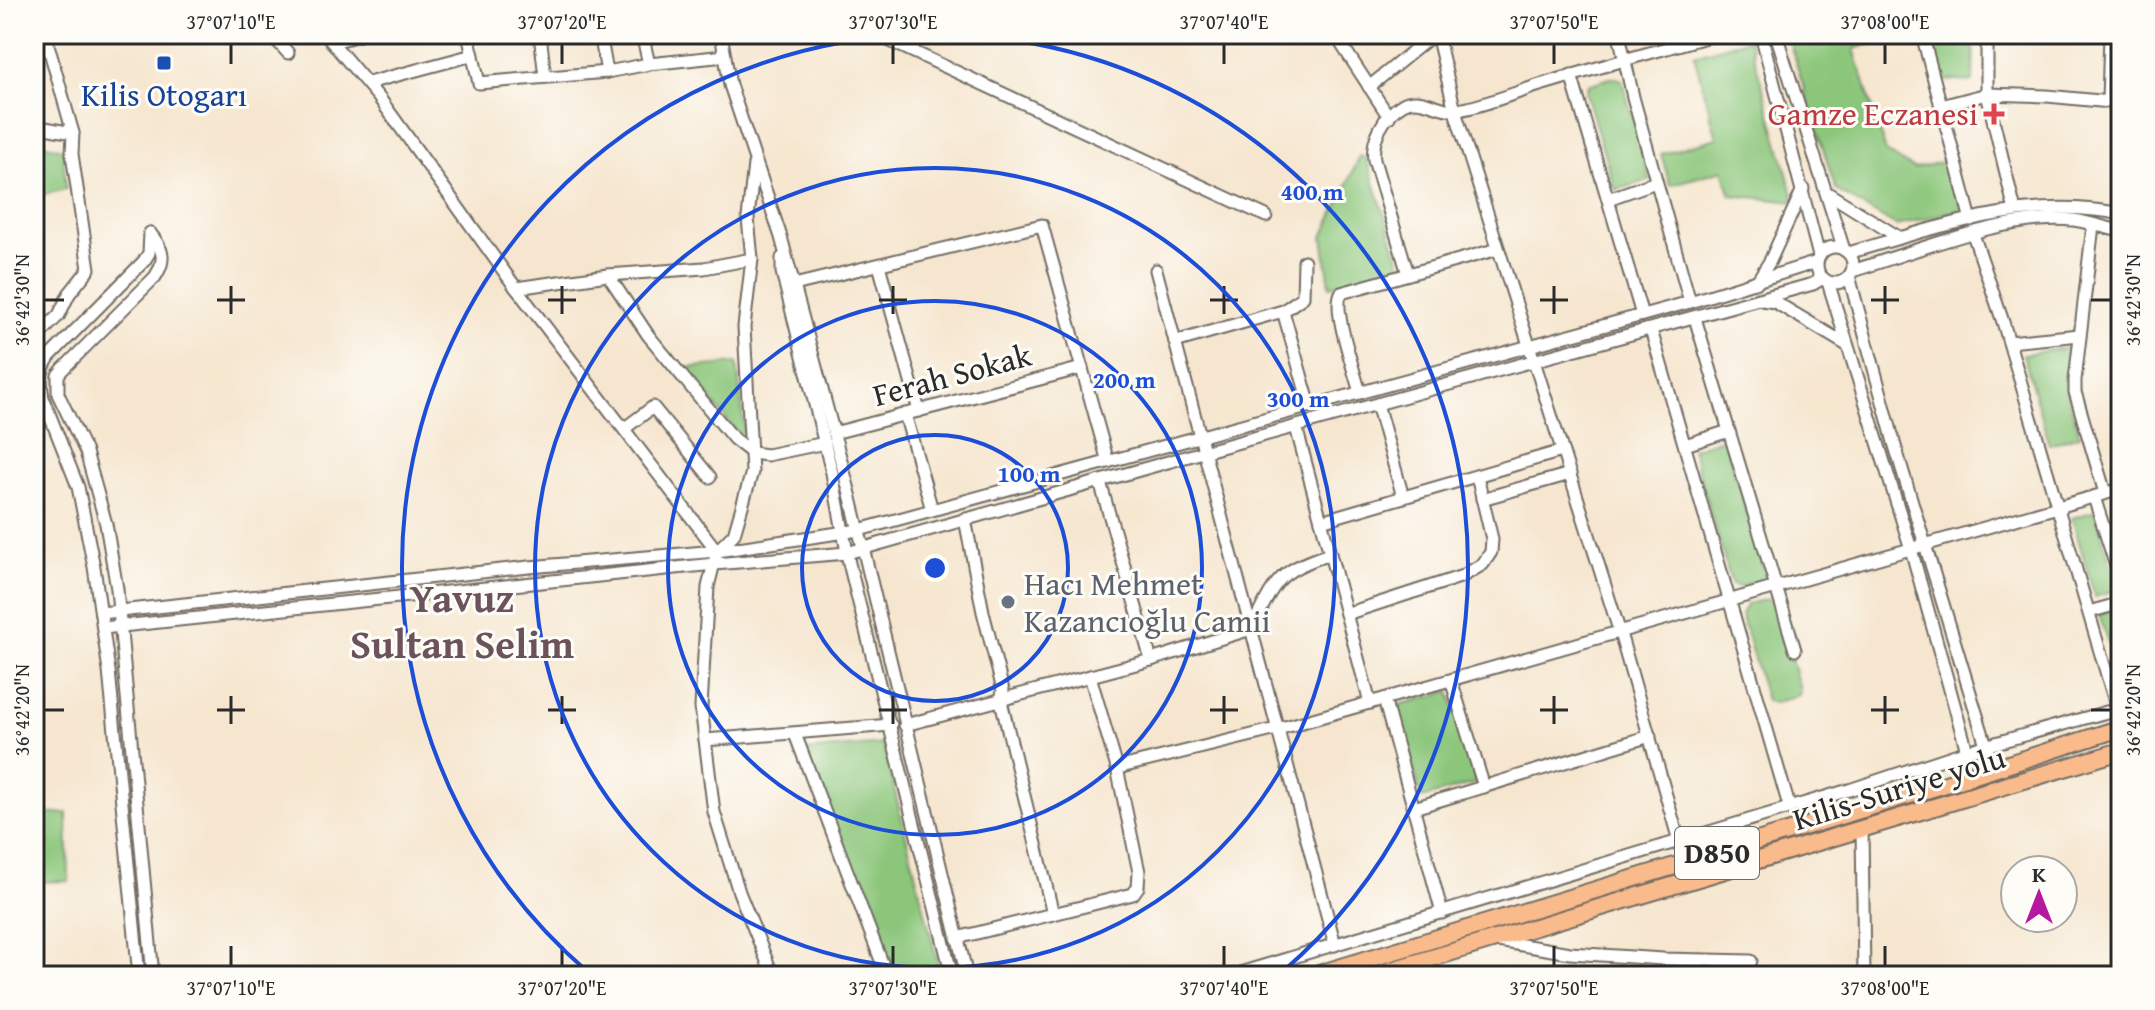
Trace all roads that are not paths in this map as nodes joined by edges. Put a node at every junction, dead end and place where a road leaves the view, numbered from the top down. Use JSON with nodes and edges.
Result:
{"nodes":[{"id":1,"x":45,"y":34,"type":"edge"},
{"id":2,"x":363,"y":34,"type":"edge"},
{"id":3,"x":468,"y":34,"type":"edge"},
{"id":4,"x":540,"y":34,"type":"edge"},
{"id":5,"x":600,"y":34,"type":"edge"},
{"id":6,"x":642,"y":34,"type":"edge"},
{"id":7,"x":721,"y":34,"type":"edge"},
{"id":8,"x":875,"y":34,"type":"edge"},
{"id":9,"x":1338,"y":34,"type":"edge"},
{"id":10,"x":1436,"y":34,"type":"edge"},
{"id":11,"x":1619,"y":34,"type":"edge"},
{"id":12,"x":1717,"y":34,"type":"edge"},
{"id":13,"x":1761,"y":34,"type":"edge"},
{"id":14,"x":1776,"y":34,"type":"edge"},
{"id":15,"x":1922,"y":34,"type":"edge"},
{"id":16,"x":1987,"y":34,"type":"edge"},
{"id":17,"x":2110,"y":34,"type":"edge"},
{"id":18,"x":277,"y":36,"type":"edge"},
{"id":19,"x":329,"y":38,"type":"edge"},
{"id":20,"x":288,"y":53,"type":"dead end"},
{"id":21,"x":473,"y":55,"type":"junction"},
{"id":22,"x":725,"y":56,"type":"junction"},
{"id":23,"x":1625,"y":59,"type":"junction"},
{"id":24,"x":649,"y":64,"type":"junction"},
{"id":25,"x":607,"y":72,"type":"junction"},
{"id":26,"x":1571,"y":75,"type":"junction"},
{"id":27,"x":545,"y":77,"type":"junction"},
{"id":28,"x":368,"y":83,"type":"junction"},
{"id":29,"x":1369,"y":87,"type":"junction"},
{"id":30,"x":1987,"y":94,"type":"junction"},
{"id":31,"x":2108,"y":102,"type":"junction"},
{"id":32,"x":2121,"y":103,"type":"edge"},
{"id":33,"x":1941,"y":106,"type":"junction"},
{"id":34,"x":1455,"y":111,"type":"junction"},
{"id":35,"x":1389,"y":117,"type":"junction"},
{"id":36,"x":34,"y":126,"type":"edge"},
{"id":37,"x":73,"y":133,"type":"junction"},
{"id":38,"x":754,"y":158,"type":"junction"},
{"id":39,"x":1656,"y":182,"type":"junction"},
{"id":40,"x":1803,"y":188,"type":"junction"},
{"id":41,"x":1826,"y":192,"type":"junction"},
{"id":42,"x":1608,"y":199,"type":"junction"},
{"id":43,"x":2015,"y":211,"type":"junction"},
{"id":44,"x":2121,"y":214,"type":"edge"},
{"id":45,"x":1266,"y":216,"type":"dead end"},
{"id":46,"x":1971,"y":220,"type":"junction"},
{"id":47,"x":2093,"y":225,"type":"junction"},
{"id":48,"x":2121,"y":231,"type":"edge"},
{"id":49,"x":1973,"y":234,"type":"junction"},
{"id":50,"x":781,"y":237,"type":"junction"},
{"id":51,"x":1900,"y":238,"type":"junction"},
{"id":52,"x":1498,"y":249,"type":"junction"},
{"id":53,"x":1846,"y":252,"type":"junction"},
{"id":54,"x":752,"y":259,"type":"junction"},
{"id":55,"x":1818,"y":259,"type":"junction"},
{"id":56,"x":1304,"y":261,"type":"dead end"},
{"id":57,"x":879,"y":265,"type":"junction"},
{"id":58,"x":1156,"y":270,"type":"dead end"},
{"id":59,"x":1408,"y":274,"type":"junction"},
{"id":60,"x":1851,"y":274,"type":"junction"},
{"id":61,"x":608,"y":275,"type":"junction"},
{"id":62,"x":1825,"y":280,"type":"junction"},
{"id":63,"x":1756,"y":283,"type":"junction"},
{"id":64,"x":794,"y":285,"type":"junction"},
{"id":65,"x":516,"y":288,"type":"junction"},
{"id":66,"x":1753,"y":300,"type":"junction"},
{"id":67,"x":1690,"y":302,"type":"junction"},
{"id":68,"x":1283,"y":311,"type":"junction"},
{"id":69,"x":1642,"y":315,"type":"junction"},
{"id":70,"x":1695,"y":318,"type":"junction"},
{"id":71,"x":1651,"y":330,"type":"junction"},
{"id":72,"x":2080,"y":335,"type":"junction"},
{"id":73,"x":34,"y":340,"type":"edge"},
{"id":74,"x":1175,"y":342,"type":"junction"},
{"id":75,"x":2009,"y":342,"type":"junction"},
{"id":76,"x":1529,"y":345,"type":"junction"},
{"id":77,"x":1847,"y":345,"type":"junction"},
{"id":78,"x":1535,"y":360,"type":"junction"},
{"id":79,"x":1082,"y":368,"type":"junction"},
{"id":80,"x":34,"y":370,"type":"edge"},
{"id":81,"x":57,"y":382,"type":"junction"},
{"id":82,"x":40,"y":383,"type":"junction"},
{"id":83,"x":1360,"y":393,"type":"junction"},
{"id":84,"x":1377,"y":404,"type":"junction"},
{"id":85,"x":1310,"y":406,"type":"junction"},
{"id":86,"x":919,"y":411,"type":"junction"},
{"id":87,"x":905,"y":414,"type":"junction"},
{"id":88,"x":1296,"y":427,"type":"junction"},
{"id":89,"x":625,"y":428,"type":"junction"},
{"id":90,"x":1729,"y":431,"type":"junction"},
{"id":91,"x":834,"y":433,"type":"junction"},
{"id":92,"x":1200,"y":438,"type":"junction"},
{"id":93,"x":825,"y":443,"type":"junction"},
{"id":94,"x":1685,"y":445,"type":"junction"},
{"id":95,"x":1562,"y":451,"type":"junction"},
{"id":96,"x":1203,"y":452,"type":"junction"},
{"id":97,"x":752,"y":453,"type":"junction"},
{"id":98,"x":1108,"y":462,"type":"junction"},
{"id":99,"x":1570,"y":474,"type":"junction"},
{"id":100,"x":1477,"y":476,"type":"junction"},
{"id":101,"x":710,"y":477,"type":"dead end"},
{"id":102,"x":1100,"y":482,"type":"junction"},
{"id":103,"x":2121,"y":489,"type":"edge"},
{"id":104,"x":2100,"y":495,"type":"junction"},
{"id":105,"x":1403,"y":497,"type":"junction"},
{"id":106,"x":1482,"y":499,"type":"junction"},
{"id":107,"x":2058,"y":507,"type":"junction"},
{"id":108,"x":932,"y":510,"type":"junction"},
{"id":109,"x":965,"y":519,"type":"junction"},
{"id":110,"x":1321,"y":521,"type":"junction"},
{"id":111,"x":859,"y":530,"type":"junction"},
{"id":112,"x":843,"y":532,"type":"junction"},
{"id":113,"x":1925,"y":545,"type":"junction"},
{"id":114,"x":863,"y":549,"type":"junction"},
{"id":115,"x":1911,"y":549,"type":"junction"},
{"id":116,"x":717,"y":551,"type":"junction"},
{"id":117,"x":847,"y":553,"type":"junction"},
{"id":118,"x":1330,"y":554,"type":"junction"},
{"id":119,"x":714,"y":564,"type":"junction"},
{"id":120,"x":2121,"y":582,"type":"edge"},
{"id":121,"x":1775,"y":589,"type":"junction"},
{"id":122,"x":1730,"y":602,"type":"junction"},
{"id":123,"x":2121,"y":603,"type":"edge"},
{"id":124,"x":119,"y":610,"type":"junction"},
{"id":125,"x":2089,"y":612,"type":"junction"},
{"id":126,"x":101,"y":613,"type":"junction"},
{"id":127,"x":1346,"y":614,"type":"junction"},
{"id":128,"x":120,"y":626,"type":"junction"},
{"id":129,"x":103,"y":628,"type":"junction"},
{"id":130,"x":1251,"y":629,"type":"junction"},
{"id":131,"x":1620,"y":633,"type":"junction"},
{"id":132,"x":1795,"y":650,"type":"dead end"},
{"id":133,"x":1151,"y":660,"type":"junction"},
{"id":134,"x":1090,"y":676,"type":"junction"},
{"id":135,"x":1451,"y":680,"type":"junction"},
{"id":136,"x":1384,"y":699,"type":"junction"},
{"id":137,"x":1001,"y":701,"type":"junction"},
{"id":138,"x":1370,"y":703,"type":"junction"},
{"id":139,"x":2119,"y":708,"type":"edge"},
{"id":140,"x":891,"y":725,"type":"junction"},
{"id":141,"x":905,"y":725,"type":"junction"},
{"id":142,"x":1279,"y":728,"type":"junction"},
{"id":143,"x":2121,"y":728,"type":"edge"},
{"id":144,"x":795,"y":734,"type":"junction"},
{"id":145,"x":1650,"y":736,"type":"junction"},
{"id":146,"x":705,"y":740,"type":"junction"},
{"id":147,"x":1986,"y":745,"type":"junction"},
{"id":148,"x":1967,"y":751,"type":"junction"},
{"id":149,"x":2117,"y":757,"type":"edge"},
{"id":150,"x":1999,"y":767,"type":"junction"},
{"id":151,"x":1117,"y":768,"type":"junction"},
{"id":152,"x":1962,"y":779,"type":"junction"},
{"id":153,"x":1484,"y":787,"type":"junction"},
{"id":154,"x":1789,"y":806,"type":"junction"},
{"id":155,"x":1414,"y":808,"type":"junction"},
{"id":156,"x":1862,"y":828,"type":"junction"},
{"id":157,"x":1679,"y":841,"type":"junction"},
{"id":158,"x":1442,"y":913,"type":"junction"},
{"id":159,"x":1053,"y":914,"type":"junction"},
{"id":160,"x":957,"y":938,"type":"junction"},
{"id":161,"x":1490,"y":939,"type":"junction"},
{"id":162,"x":1335,"y":945,"type":"junction"},
{"id":163,"x":1751,"y":961,"type":"dead end"},
{"id":164,"x":139,"y":976,"type":"edge"},
{"id":165,"x":153,"y":976,"type":"edge"},
{"id":166,"x":773,"y":976,"type":"edge"},
{"id":167,"x":887,"y":976,"type":"edge"},
{"id":168,"x":952,"y":976,"type":"edge"},
{"id":169,"x":967,"y":976,"type":"edge"},
{"id":170,"x":1230,"y":976,"type":"edge"},
{"id":171,"x":1312,"y":976,"type":"edge"},
{"id":172,"x":1372,"y":976,"type":"edge"},
{"id":173,"x":1864,"y":976,"type":"edge"}],
"edges":[{"from":1,"to":37,"type":"street"},
{"from":2,"to":19,"type":"street"},
{"from":3,"to":21,"type":"street"},
{"from":4,"to":27,"type":"street"},
{"from":5,"to":25,"type":"street"},
{"from":6,"to":24,"type":"street"},
{"from":7,"to":22,"type":"street"},
{"from":8,"to":45,"type":"street"},
{"from":9,"to":29,"type":"street"},
{"from":10,"to":29,"type":"street"},
{"from":10,"to":34,"type":"street"},
{"from":11,"to":23,"type":"street"},
{"from":12,"to":23,"type":"street"},
{"from":13,"to":40,"type":"street"},
{"from":14,"to":41,"type":"street"},
{"from":15,"to":33,"type":"street"},
{"from":16,"to":30,"type":"street"},
{"from":17,"to":31,"type":"street"},
{"from":18,"to":20,"type":"street"},
{"from":19,"to":28,"type":"street"},
{"from":21,"to":27,"type":"street"},
{"from":21,"to":28,"type":"street"},
{"from":22,"to":24,"type":"street"},
{"from":22,"to":38,"type":"street"},
{"from":23,"to":26,"type":"street"},
{"from":23,"to":39,"type":"street"},
{"from":24,"to":25,"type":"street"},
{"from":25,"to":27,"type":"street"},
{"from":26,"to":34,"type":"street"},
{"from":26,"to":42,"type":"street"},
{"from":28,"to":65,"type":"street"},
{"from":29,"to":35,"type":"street"},
{"from":30,"to":31,"type":"street"},
{"from":30,"to":33,"type":"street"},
{"from":30,"to":43,"type":"street"},
{"from":31,"to":32,"type":"street"},
{"from":33,"to":46,"type":"street"},
{"from":34,"to":35,"type":"street"},
{"from":34,"to":52,"type":"street"},
{"from":35,"to":59,"type":"street"},
{"from":36,"to":37,"type":"street"},
{"from":37,"to":73,"type":"street"},
{"from":38,"to":50,"type":"street"},
{"from":38,"to":54,"type":"street"},
{"from":39,"to":42,"type":"street"},
{"from":39,"to":67,"type":"street"},
{"from":40,"to":55,"type":"street"},
{"from":40,"to":63,"type":"street"},
{"from":41,"to":51,"type":"street"},
{"from":41,"to":53,"type":"street"},
{"from":42,"to":69,"type":"street"},
{"from":43,"to":44,"type":"street"},
{"from":43,"to":46,"type":"street"},
{"from":46,"to":51,"type":"street"},
{"from":47,"to":48,"type":"street"},
{"from":47,"to":49,"type":"street"},
{"from":47,"to":72,"type":"street"},
{"from":49,"to":60,"type":"street"},
{"from":49,"to":75,"type":"street"},
{"from":50,"to":64,"type":"street"},
{"from":50,"to":93,"type":"street"},
{"from":51,"to":53,"type":"street"},
{"from":52,"to":59,"type":"street"},
{"from":52,"to":76,"type":"street"},
{"from":53,"to":55,"type":"street"},
{"from":53,"to":60,"type":"street"},
{"from":54,"to":61,"type":"street"},
{"from":54,"to":97,"type":"street"},
{"from":55,"to":62,"type":"street"},
{"from":55,"to":63,"type":"street"},
{"from":56,"to":68,"type":"street"},
{"from":57,"to":64,"type":"street"},
{"from":57,"to":79,"type":"street"},
{"from":57,"to":86,"type":"street"},
{"from":58,"to":74,"type":"street"},
{"from":59,"to":83,"type":"street"},
{"from":60,"to":62,"type":"street"},
{"from":60,"to":113,"type":"street"},
{"from":61,"to":65,"type":"street"},
{"from":61,"to":97,"type":"street"},
{"from":62,"to":66,"type":"street"},
{"from":62,"to":77,"type":"street"},
{"from":63,"to":67,"type":"street"},
{"from":64,"to":91,"type":"street"},
{"from":65,"to":89,"type":"street"},
{"from":66,"to":70,"type":"street"},
{"from":66,"to":77,"type":"street"},
{"from":67,"to":69,"type":"street"},
{"from":68,"to":74,"type":"street"},
{"from":68,"to":85,"type":"street"},
{"from":69,"to":76,"type":"street"},
{"from":70,"to":71,"type":"street"},
{"from":70,"to":90,"type":"street"},
{"from":71,"to":78,"type":"street"},
{"from":71,"to":94,"type":"street"},
{"from":72,"to":75,"type":"street"},
{"from":72,"to":104,"type":"street"},
{"from":74,"to":92,"type":"street"},
{"from":75,"to":107,"type":"street"},
{"from":76,"to":78,"type":"street"},
{"from":76,"to":83,"type":"street"},
{"from":77,"to":115,"type":"street"},
{"from":78,"to":84,"type":"street"},
{"from":78,"to":95,"type":"street"},
{"from":79,"to":86,"type":"street","name":"Ferah Sokak"},
{"from":79,"to":98,"type":"street"},
{"from":80,"to":82,"type":"street"},
{"from":81,"to":82,"type":"street"},
{"from":81,"to":82,"type":"street"},
{"from":81,"to":124,"type":"street"},
{"from":82,"to":126,"type":"street"},
{"from":83,"to":85,"type":"street"},
{"from":84,"to":88,"type":"street"},
{"from":84,"to":105,"type":"street"},
{"from":85,"to":92,"type":"street"},
{"from":86,"to":87,"type":"street","name":"Ferah Sokak"},
{"from":87,"to":91,"type":"street","name":"Ferah Sokak"},
{"from":87,"to":108,"type":"street"},
{"from":88,"to":96,"type":"street"},
{"from":88,"to":110,"type":"street"},
{"from":89,"to":101,"type":"street"},
{"from":89,"to":116,"type":"street"},
{"from":90,"to":94,"type":"street"},
{"from":90,"to":121,"type":"street"},
{"from":91,"to":111,"type":"street"},
{"from":92,"to":96,"type":"street"},
{"from":92,"to":98,"type":"street"},
{"from":93,"to":97,"type":"street"},
{"from":93,"to":112,"type":"street"},
{"from":94,"to":122,"type":"street"},
{"from":95,"to":99,"type":"street"},
{"from":95,"to":100,"type":"street"},
{"from":96,"to":102,"type":"street"},
{"from":96,"to":130,"type":"street"},
{"from":97,"to":116,"type":"street"},
{"from":98,"to":108,"type":"street"},
{"from":99,"to":106,"type":"street"},
{"from":99,"to":131,"type":"street"},
{"from":100,"to":105,"type":"street"},
{"from":100,"to":106,"type":"street"},
{"from":102,"to":109,"type":"street"},
{"from":102,"to":133,"type":"street"},
{"from":103,"to":104,"type":"street"},
{"from":104,"to":107,"type":"street"},
{"from":104,"to":120,"type":"street"},
{"from":105,"to":110,"type":"street"},
{"from":106,"to":127,"type":"street"},
{"from":107,"to":113,"type":"street"},
{"from":107,"to":125,"type":"street"},
{"from":108,"to":111,"type":"street"},
{"from":109,"to":114,"type":"street"},
{"from":109,"to":137,"type":"street"},
{"from":110,"to":118,"type":"street"},
{"from":111,"to":112,"type":"street"},
{"from":111,"to":114,"type":"street"},
{"from":112,"to":116,"type":"street"},
{"from":112,"to":117,"type":"street"},
{"from":113,"to":115,"type":"street"},
{"from":113,"to":147,"type":"street"},
{"from":114,"to":117,"type":"street"},
{"from":114,"to":141,"type":"street"},
{"from":115,"to":121,"type":"street"},
{"from":115,"to":148,"type":"street"},
{"from":116,"to":119,"type":"street"},
{"from":116,"to":124,"type":"street"},
{"from":117,"to":119,"type":"street"},
{"from":117,"to":140,"type":"street"},
{"from":118,"to":127,"type":"street"},
{"from":118,"to":130,"type":"street"},
{"from":119,"to":128,"type":"street"},
{"from":119,"to":146,"type":"street"},
{"from":121,"to":122,"type":"street"},
{"from":121,"to":132,"type":"street"},
{"from":122,"to":131,"type":"street"},
{"from":122,"to":154,"type":"street"},
{"from":123,"to":125,"type":"street"},
{"from":124,"to":126,"type":"street"},
{"from":124,"to":128,"type":"street"},
{"from":125,"to":139,"type":"street"},
{"from":126,"to":129,"type":"street"},
{"from":127,"to":138,"type":"street"},
{"from":128,"to":129,"type":"street"},
{"from":128,"to":165,"type":"street"},
{"from":129,"to":164,"type":"street"},
{"from":130,"to":133,"type":"street"},
{"from":130,"to":142,"type":"street"},
{"from":131,"to":135,"type":"street"},
{"from":131,"to":145,"type":"street"},
{"from":133,"to":134,"type":"street"},
{"from":134,"to":137,"type":"street"},
{"from":134,"to":151,"type":"street"},
{"from":135,"to":136,"type":"street"},
{"from":135,"to":153,"type":"street"},
{"from":136,"to":138,"type":"street"},
{"from":136,"to":155,"type":"street"},
{"from":137,"to":141,"type":"street"},
{"from":137,"to":159,"type":"street"},
{"from":138,"to":142,"type":"street"},
{"from":139,"to":147,"type":"street"},
{"from":140,"to":144,"type":"street"},
{"from":140,"to":168,"type":"street"},
{"from":141,"to":160,"type":"street"},
{"from":142,"to":151,"type":"street"},
{"from":142,"to":162,"type":"street"},
{"from":143,"to":150,"type":"highway","number":"D850"},
{"from":144,"to":146,"type":"street"},
{"from":144,"to":167,"type":"street"},
{"from":145,"to":153,"type":"street"},
{"from":145,"to":157,"type":"street"},
{"from":146,"to":166,"type":"street"},
{"from":147,"to":148,"type":"street"},
{"from":147,"to":150,"type":"street"},
{"from":148,"to":152,"type":"street"},
{"from":148,"to":154,"type":"street"},
{"from":149,"to":156,"type":"highway","name":"Kilis-Suriye yolu","number":"D850"},
{"from":150,"to":152,"type":"highway","number":"D850"},
{"from":151,"to":159,"type":"street"},
{"from":152,"to":171,"type":"highway","number":"D850"},
{"from":153,"to":155,"type":"street"},
{"from":154,"to":157,"type":"street"},
{"from":155,"to":158,"type":"street"},
{"from":156,"to":161,"type":"highway","name":"Kilis-Suriye yolu","number":"D850"},
{"from":156,"to":173,"type":"street"},
{"from":157,"to":158,"type":"street"},
{"from":158,"to":162,"type":"street"},
{"from":159,"to":160,"type":"street"},
{"from":160,"to":169,"type":"street"},
{"from":161,"to":163,"type":"street"},
{"from":161,"to":172,"type":"highway","name":"Kilis-Suriye yolu","number":"D850"},
{"from":162,"to":170,"type":"street"}]}
